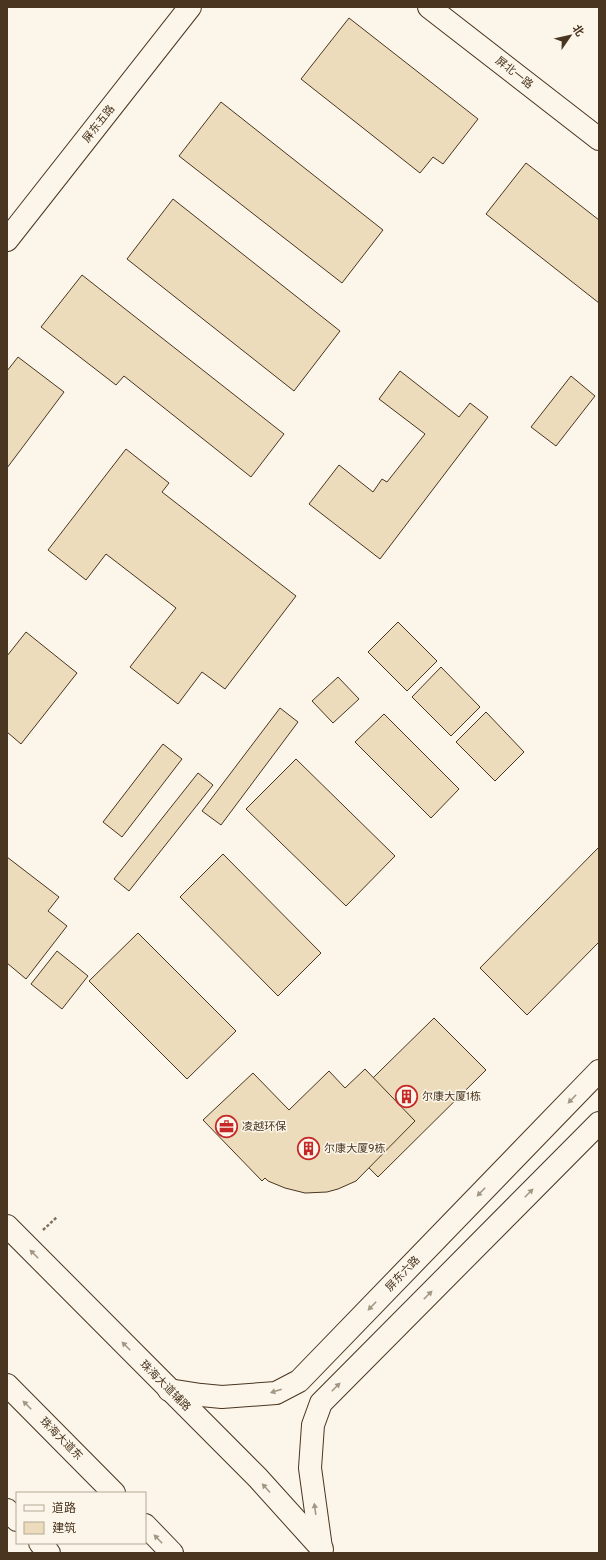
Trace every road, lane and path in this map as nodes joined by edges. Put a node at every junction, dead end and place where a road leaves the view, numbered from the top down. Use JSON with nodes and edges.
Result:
{"nodes":[{"id":1,"x":190,"y":7,"type":"edge"},
{"id":2,"x":428,"y":7,"type":"edge"},
{"id":3,"x":599,"y":139,"type":"edge"},
{"id":4,"x":7,"y":240,"type":"edge"},
{"id":5,"x":599,"y":1071,"type":"edge"},
{"id":6,"x":599,"y":1123,"type":"edge"},
{"id":7,"x":7,"y":1226,"type":"edge"},
{"id":8,"x":7,"y":1385,"type":"edge"},
{"id":9,"x":170,"y":1390,"type":"junction"},
{"id":10,"x":113,"y":1492,"type":"edge"},
{"id":11,"x":7,"y":1510,"type":"edge"},
{"id":12,"x":16,"y":1519,"type":"edge"},
{"id":13,"x":146,"y":1526,"type":"edge"},
{"id":14,"x":41,"y":1544,"type":"edge"},
{"id":15,"x":323,"y":1550,"type":"edge"},
{"id":16,"x":49,"y":1553,"type":"edge"},
{"id":17,"x":172,"y":1553,"type":"edge"}],
"edges":[{"from":1,"to":4,"type":"main road","name":"屏东五路"},
{"from":2,"to":3,"type":"main road","name":"屏北一路"},
{"from":5,"to":9,"type":"main road","name":"屏东六路","one_way":true},
{"from":15,"to":6,"type":"main road","one_way":true},
{"from":9,"to":7,"type":"main road","name":"珠海大道辅路","one_way":true},
{"from":10,"to":8,"type":"main road","name":"珠海大道东","one_way":true},
{"from":15,"to":9,"type":"main road","name":"珠海大道辅路","one_way":true},
{"from":11,"to":12,"type":"main road"},
{"from":17,"to":13,"type":"main road","one_way":true},
{"from":14,"to":16,"type":"main road"}]}
